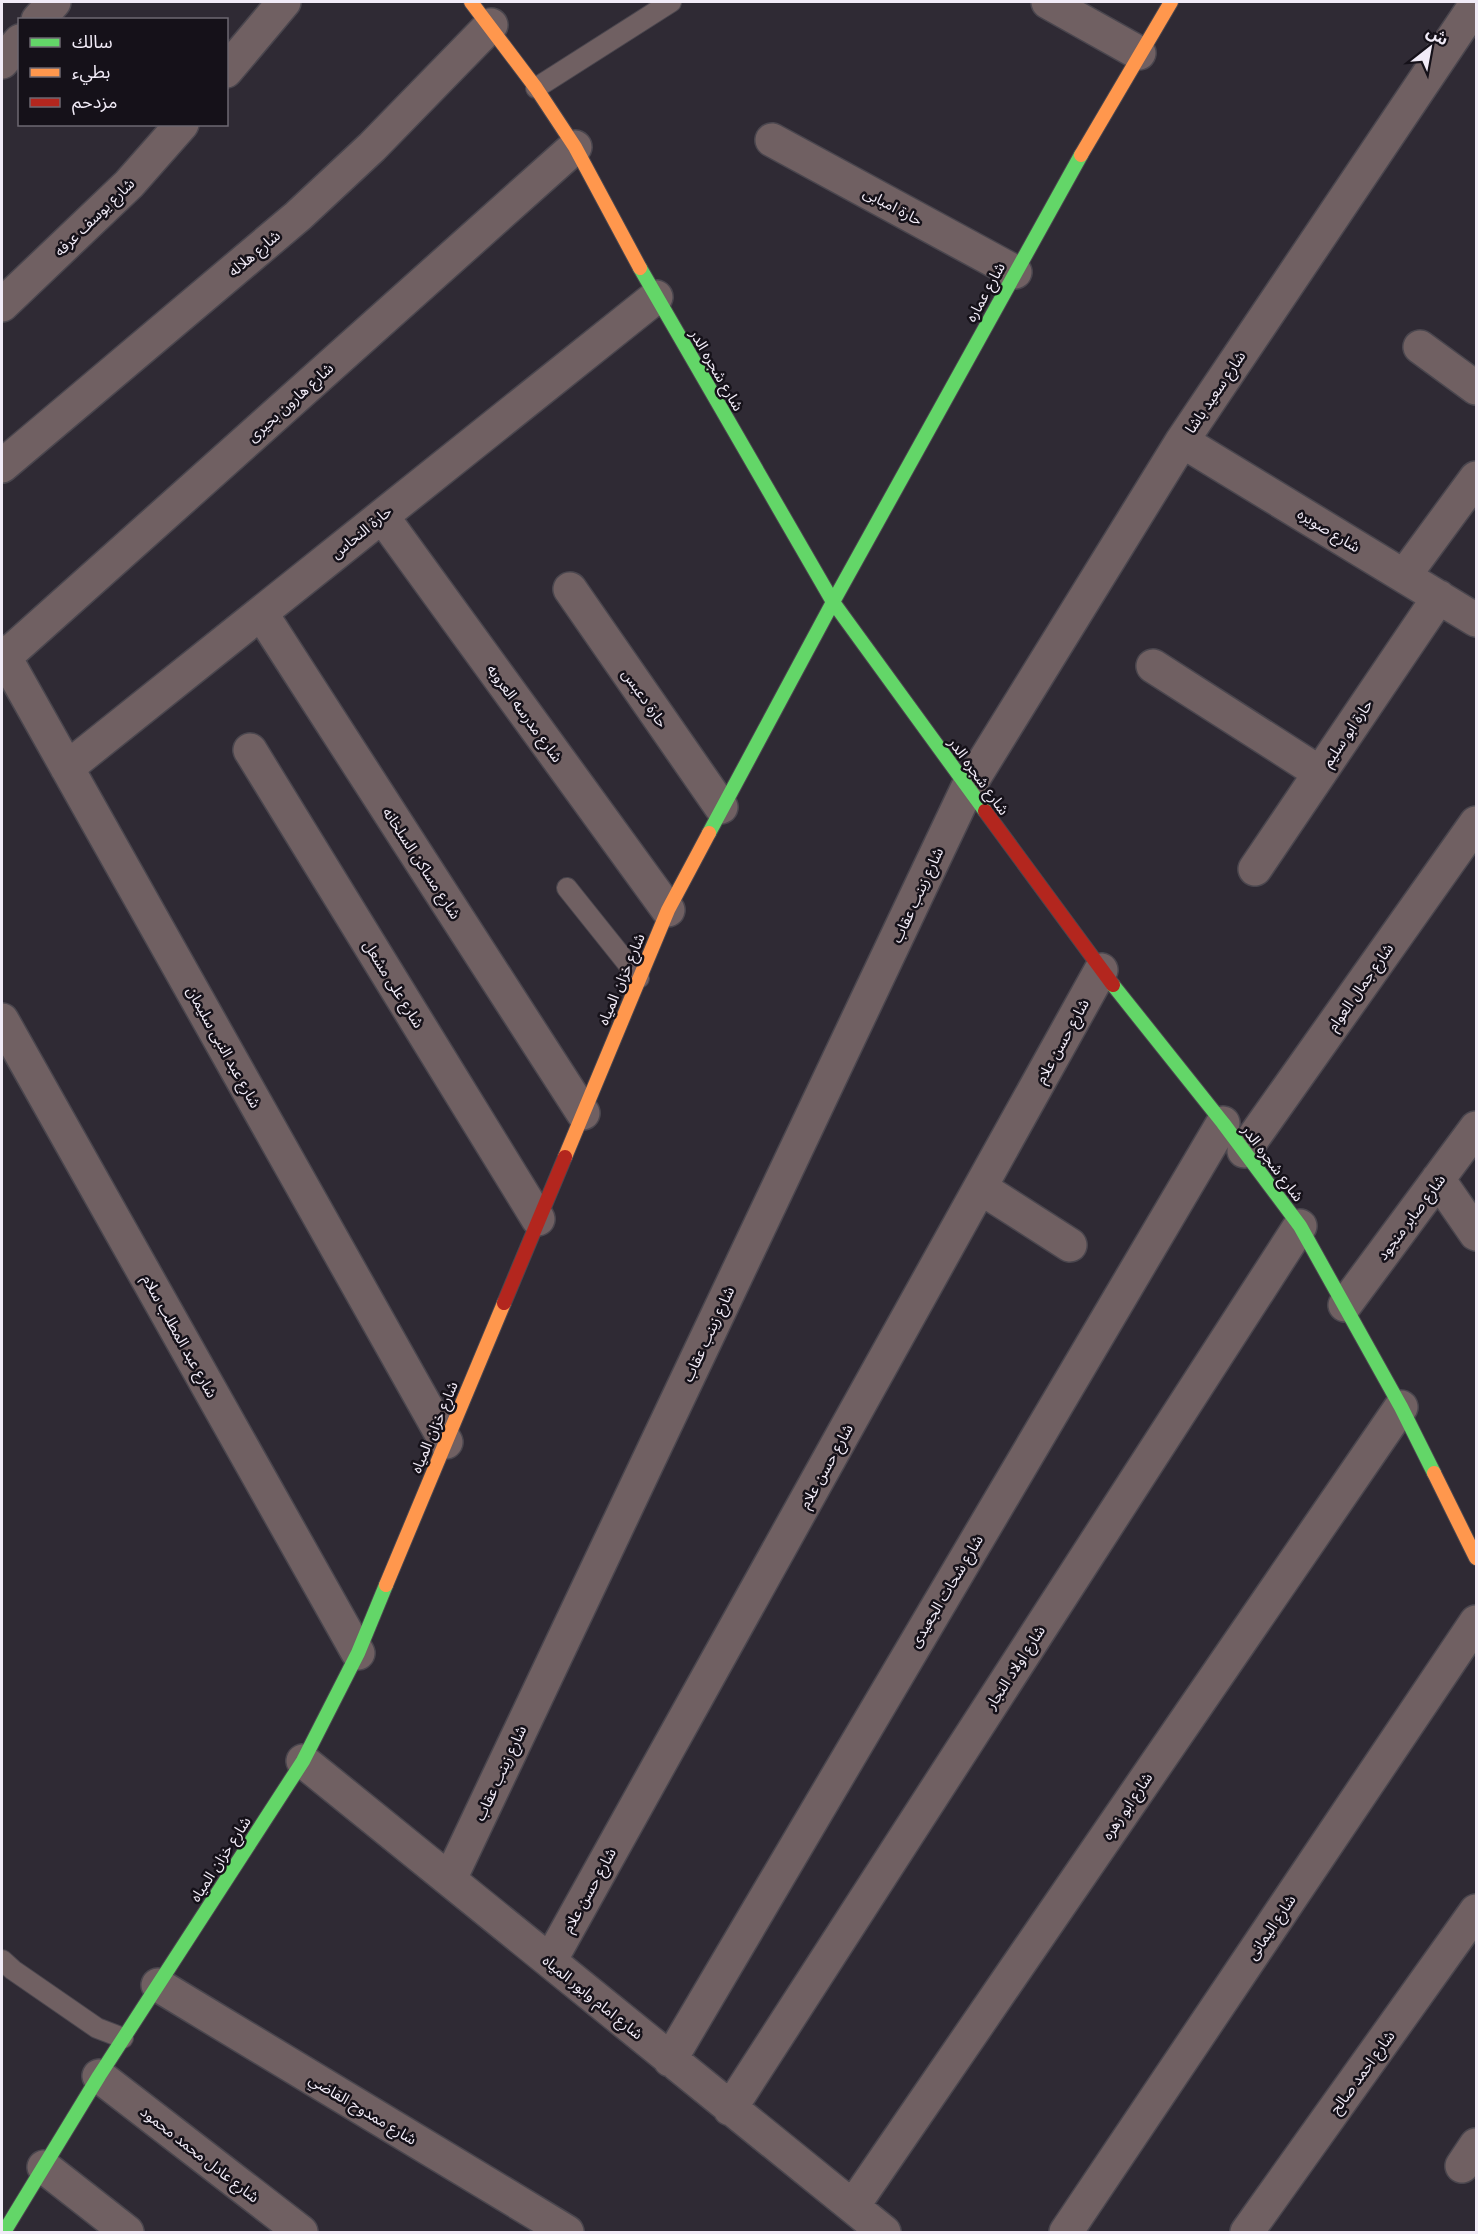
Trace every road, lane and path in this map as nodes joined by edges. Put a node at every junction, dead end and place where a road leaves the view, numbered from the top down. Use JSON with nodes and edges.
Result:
{"nodes":[{"id":1,"x":54,"y":2,"type":"edge"},
{"id":2,"x":284,"y":2,"type":"edge"},
{"id":3,"x":671,"y":2,"type":"edge"},
{"id":4,"x":1048,"y":2,"type":"edge"},
{"id":5,"x":1171,"y":2,"type":"edge"},
{"id":6,"x":1476,"y":4,"type":"edge"},
{"id":7,"x":481,"y":13,"type":"edge"},
{"id":8,"x":40,"y":18,"type":"edge"},
{"id":9,"x":1468,"y":39,"type":"edge"},
{"id":10,"x":18,"y":43,"type":"edge"},
{"id":11,"x":1139,"y":52,"type":"junction"},
{"id":12,"x":2,"y":62,"type":"edge"},
{"id":13,"x":228,"y":69,"type":"edge"},
{"id":14,"x":536,"y":88,"type":"junction"},
{"id":15,"x":180,"y":126,"type":"edge"},
{"id":16,"x":772,"y":140,"type":"dead end"},
{"id":17,"x":574,"y":147,"type":"junction"},
{"id":18,"x":1015,"y":272,"type":"junction"},
{"id":19,"x":656,"y":297,"type":"junction"},
{"id":20,"x":2,"y":305,"type":"edge"},
{"id":21,"x":1420,"y":347,"type":"dead end"},
{"id":22,"x":1476,"y":388,"type":"edge"},
{"id":23,"x":1182,"y":441,"type":"junction"},
{"id":24,"x":2,"y":466,"type":"edge"},
{"id":25,"x":1476,"y":478,"type":"edge"},
{"id":26,"x":382,"y":516,"type":"junction"},
{"id":27,"x":1404,"y":576,"type":"junction"},
{"id":28,"x":570,"y":589,"type":"dead end"},
{"id":29,"x":1438,"y":597,"type":"junction"},
{"id":30,"x":833,"y":602,"type":"junction"},
{"id":31,"x":261,"y":613,"type":"junction"},
{"id":32,"x":1476,"y":620,"type":"edge"},
{"id":33,"x":3,"y":655,"type":"edge"},
{"id":34,"x":1153,"y":666,"type":"dead end"},
{"id":35,"x":250,"y":750,"type":"dead end"},
{"id":36,"x":67,"y":768,"type":"junction"},
{"id":37,"x":1320,"y":773,"type":"junction"},
{"id":38,"x":967,"y":789,"type":"junction"},
{"id":39,"x":721,"y":807,"type":"junction"},
{"id":40,"x":1476,"y":823,"type":"edge"},
{"id":41,"x":1255,"y":869,"type":"dead end"},
{"id":42,"x":567,"y":888,"type":"dead end"},
{"id":43,"x":668,"y":910,"type":"junction"},
{"id":44,"x":1101,"y":970,"type":"junction"},
{"id":45,"x":639,"y":978,"type":"junction"},
{"id":46,"x":2,"y":1020,"type":"edge"},
{"id":47,"x":583,"y":1113,"type":"junction"},
{"id":48,"x":1223,"y":1123,"type":"junction"},
{"id":49,"x":1476,"y":1128,"type":"edge"},
{"id":50,"x":1244,"y":1150,"type":"junction"},
{"id":51,"x":1438,"y":1179,"type":"junction"},
{"id":52,"x":981,"y":1188,"type":"junction"},
{"id":53,"x":538,"y":1219,"type":"junction"},
{"id":54,"x":1300,"y":1226,"type":"junction"},
{"id":55,"x":1476,"y":1234,"type":"edge"},
{"id":56,"x":1070,"y":1245,"type":"dead end"},
{"id":57,"x":1345,"y":1305,"type":"junction"},
{"id":58,"x":1401,"y":1407,"type":"junction"},
{"id":59,"x":446,"y":1442,"type":"junction"},
{"id":60,"x":1476,"y":1558,"type":"edge"},
{"id":61,"x":1476,"y":1622,"type":"edge"},
{"id":62,"x":358,"y":1653,"type":"junction"},
{"id":63,"x":303,"y":1761,"type":"junction"},
{"id":64,"x":450,"y":1879,"type":"junction"},
{"id":65,"x":1476,"y":1911,"type":"edge"},
{"id":66,"x":2,"y":1960,"type":"edge"},
{"id":67,"x":550,"y":1961,"type":"junction"},
{"id":68,"x":158,"y":1984,"type":"junction"},
{"id":69,"x":123,"y":2038,"type":"junction"},
{"id":70,"x":670,"y":2060,"type":"junction"},
{"id":71,"x":99,"y":2076,"type":"junction"},
{"id":72,"x":730,"y":2109,"type":"junction"},
{"id":73,"x":44,"y":2168,"type":"junction"},
{"id":74,"x":854,"y":2206,"type":"junction"},
{"id":75,"x":4,"y":2232,"type":"edge"},
{"id":76,"x":128,"y":2232,"type":"edge"},
{"id":77,"x":301,"y":2232,"type":"edge"},
{"id":78,"x":567,"y":2232,"type":"edge"},
{"id":79,"x":885,"y":2232,"type":"edge"},
{"id":80,"x":1066,"y":2232,"type":"edge"},
{"id":81,"x":1247,"y":2232,"type":"edge"}],
"edges":[{"from":1,"to":8,"type":"street"},
{"from":2,"to":13,"type":"street"},
{"from":3,"to":14,"type":"lane"},
{"from":4,"to":11,"type":"street"},
{"from":5,"to":11,"type":"street","name":"شارع عماره"},
{"from":6,"to":9,"type":"street","name":"شارع سعيد باشا"},
{"from":7,"to":14,"type":"street","name":"شارع شجره الدر"},
{"from":7,"to":24,"type":"street","name":"شارع هلاله"},
{"from":9,"to":23,"type":"street","name":"شارع سعيد باشا"},
{"from":10,"to":12,"type":"street"},
{"from":11,"to":18,"type":"street","name":"شارع عماره"},
{"from":14,"to":17,"type":"street","name":"شارع شجره الدر"},
{"from":15,"to":20,"type":"street","name":"شارع يوسف عرفه"},
{"from":16,"to":18,"type":"street","name":"حارة امبابى"},
{"from":17,"to":19,"type":"street","name":"شارع شجره الدر"},
{"from":17,"to":33,"type":"street","name":"شارع هارون بحيرى"},
{"from":18,"to":30,"type":"street","name":"شارع عماره"},
{"from":19,"to":26,"type":"street","name":"حارة النحاس"},
{"from":19,"to":30,"type":"street","name":"شارع شجره الدر"},
{"from":21,"to":22,"type":"street"},
{"from":23,"to":27,"type":"street","name":"شارع صويره"},
{"from":23,"to":38,"type":"street","name":"شارع سعيد باشا"},
{"from":25,"to":27,"type":"street"},
{"from":26,"to":31,"type":"street","name":"حارة النحاس"},
{"from":26,"to":43,"type":"street","name":"شارع مدرسه العروبه"},
{"from":27,"to":29,"type":"street","name":"شارع صويره"},
{"from":28,"to":39,"type":"street","name":"حارة دعبس"},
{"from":29,"to":32,"type":"street","name":"شارع صويره"},
{"from":29,"to":37,"type":"street","name":"حارة ابو سليم"},
{"from":30,"to":38,"type":"street","name":"شارع شجره الدر"},
{"from":30,"to":39,"type":"street","name":"شارع خزان المياه"},
{"from":31,"to":36,"type":"street","name":"حارة النحاس"},
{"from":31,"to":47,"type":"street","name":"شارع مساكن السلخانه"},
{"from":33,"to":36,"type":"street","name":"شارع عبد النبى سليمان"},
{"from":34,"to":37,"type":"street"},
{"from":35,"to":53,"type":"street","name":"شارع على مشعل"},
{"from":36,"to":59,"type":"street","name":"شارع عبد النبى سليمان"},
{"from":37,"to":41,"type":"street","name":"حارة ابو سليم"},
{"from":38,"to":44,"type":"street","name":"شارع شجره الدر"},
{"from":38,"to":64,"type":"street","name":"شارع زينب عقاب"},
{"from":39,"to":43,"type":"street","name":"شارع خزان المياه"},
{"from":40,"to":50,"type":"street","name":"شارع جمال العوام"},
{"from":42,"to":45,"type":"lane"},
{"from":43,"to":45,"type":"street","name":"شارع خزان المياه"},
{"from":44,"to":48,"type":"street","name":"شارع شجره الدر"},
{"from":44,"to":52,"type":"street","name":"شارع حسن علام"},
{"from":45,"to":47,"type":"street","name":"شارع خزان المياه"},
{"from":46,"to":62,"type":"street","name":"شارع عبد المطلب سلام"},
{"from":47,"to":53,"type":"street","name":"شارع خزان المياه"},
{"from":48,"to":50,"type":"street","name":"شارع شجره الدر"},
{"from":48,"to":70,"type":"street","name":"شارع شحات الجعيدى"},
{"from":49,"to":51,"type":"street","name":"شارع صابر منجود"},
{"from":50,"to":54,"type":"street","name":"شارع شجره الدر"},
{"from":51,"to":55,"type":"street"},
{"from":51,"to":57,"type":"street","name":"شارع صابر منجود"},
{"from":52,"to":56,"type":"street"},
{"from":52,"to":67,"type":"street","name":"شارع حسن علام"},
{"from":53,"to":59,"type":"street","name":"شارع خزان المياه"},
{"from":54,"to":57,"type":"street","name":"شارع شجره الدر"},
{"from":54,"to":72,"type":"street","name":"شارع اولاد النجار"},
{"from":57,"to":58,"type":"street","name":"شارع شجره الدر"},
{"from":58,"to":60,"type":"street","name":"شارع شجره الدر"},
{"from":58,"to":74,"type":"street","name":"شارع ابو زهره"},
{"from":59,"to":62,"type":"street","name":"شارع خزان المياه"},
{"from":61,"to":80,"type":"street","name":"شارع اليمانى"},
{"from":62,"to":63,"type":"street","name":"شارع خزان المياه"},
{"from":63,"to":64,"type":"street","name":"شارع امام وابور المياه"},
{"from":63,"to":68,"type":"street","name":"شارع خزان المياه"},
{"from":64,"to":67,"type":"street","name":"شارع امام وابور المياه"},
{"from":65,"to":81,"type":"street","name":"شارع احمد صالح"},
{"from":66,"to":69,"type":"lane"},
{"from":67,"to":70,"type":"street","name":"شارع امام وابور المياه"},
{"from":68,"to":69,"type":"street","name":"شارع خزان المياه"},
{"from":68,"to":78,"type":"street","name":"شارع ممدوح القاضي"},
{"from":69,"to":71,"type":"street","name":"شارع خزان المياه"},
{"from":70,"to":72,"type":"street","name":"شارع امام وابور المياه"},
{"from":71,"to":73,"type":"street","name":"شارع خزان المياه"},
{"from":71,"to":77,"type":"street","name":"شارع عادل محمد محمود"},
{"from":72,"to":74,"type":"street","name":"شارع امام وابور المياه"},
{"from":73,"to":75,"type":"street","name":"شارع خزان المياه"},
{"from":73,"to":76,"type":"street"},
{"from":74,"to":79,"type":"street","name":"شارع امام وابور المياه"}]}
